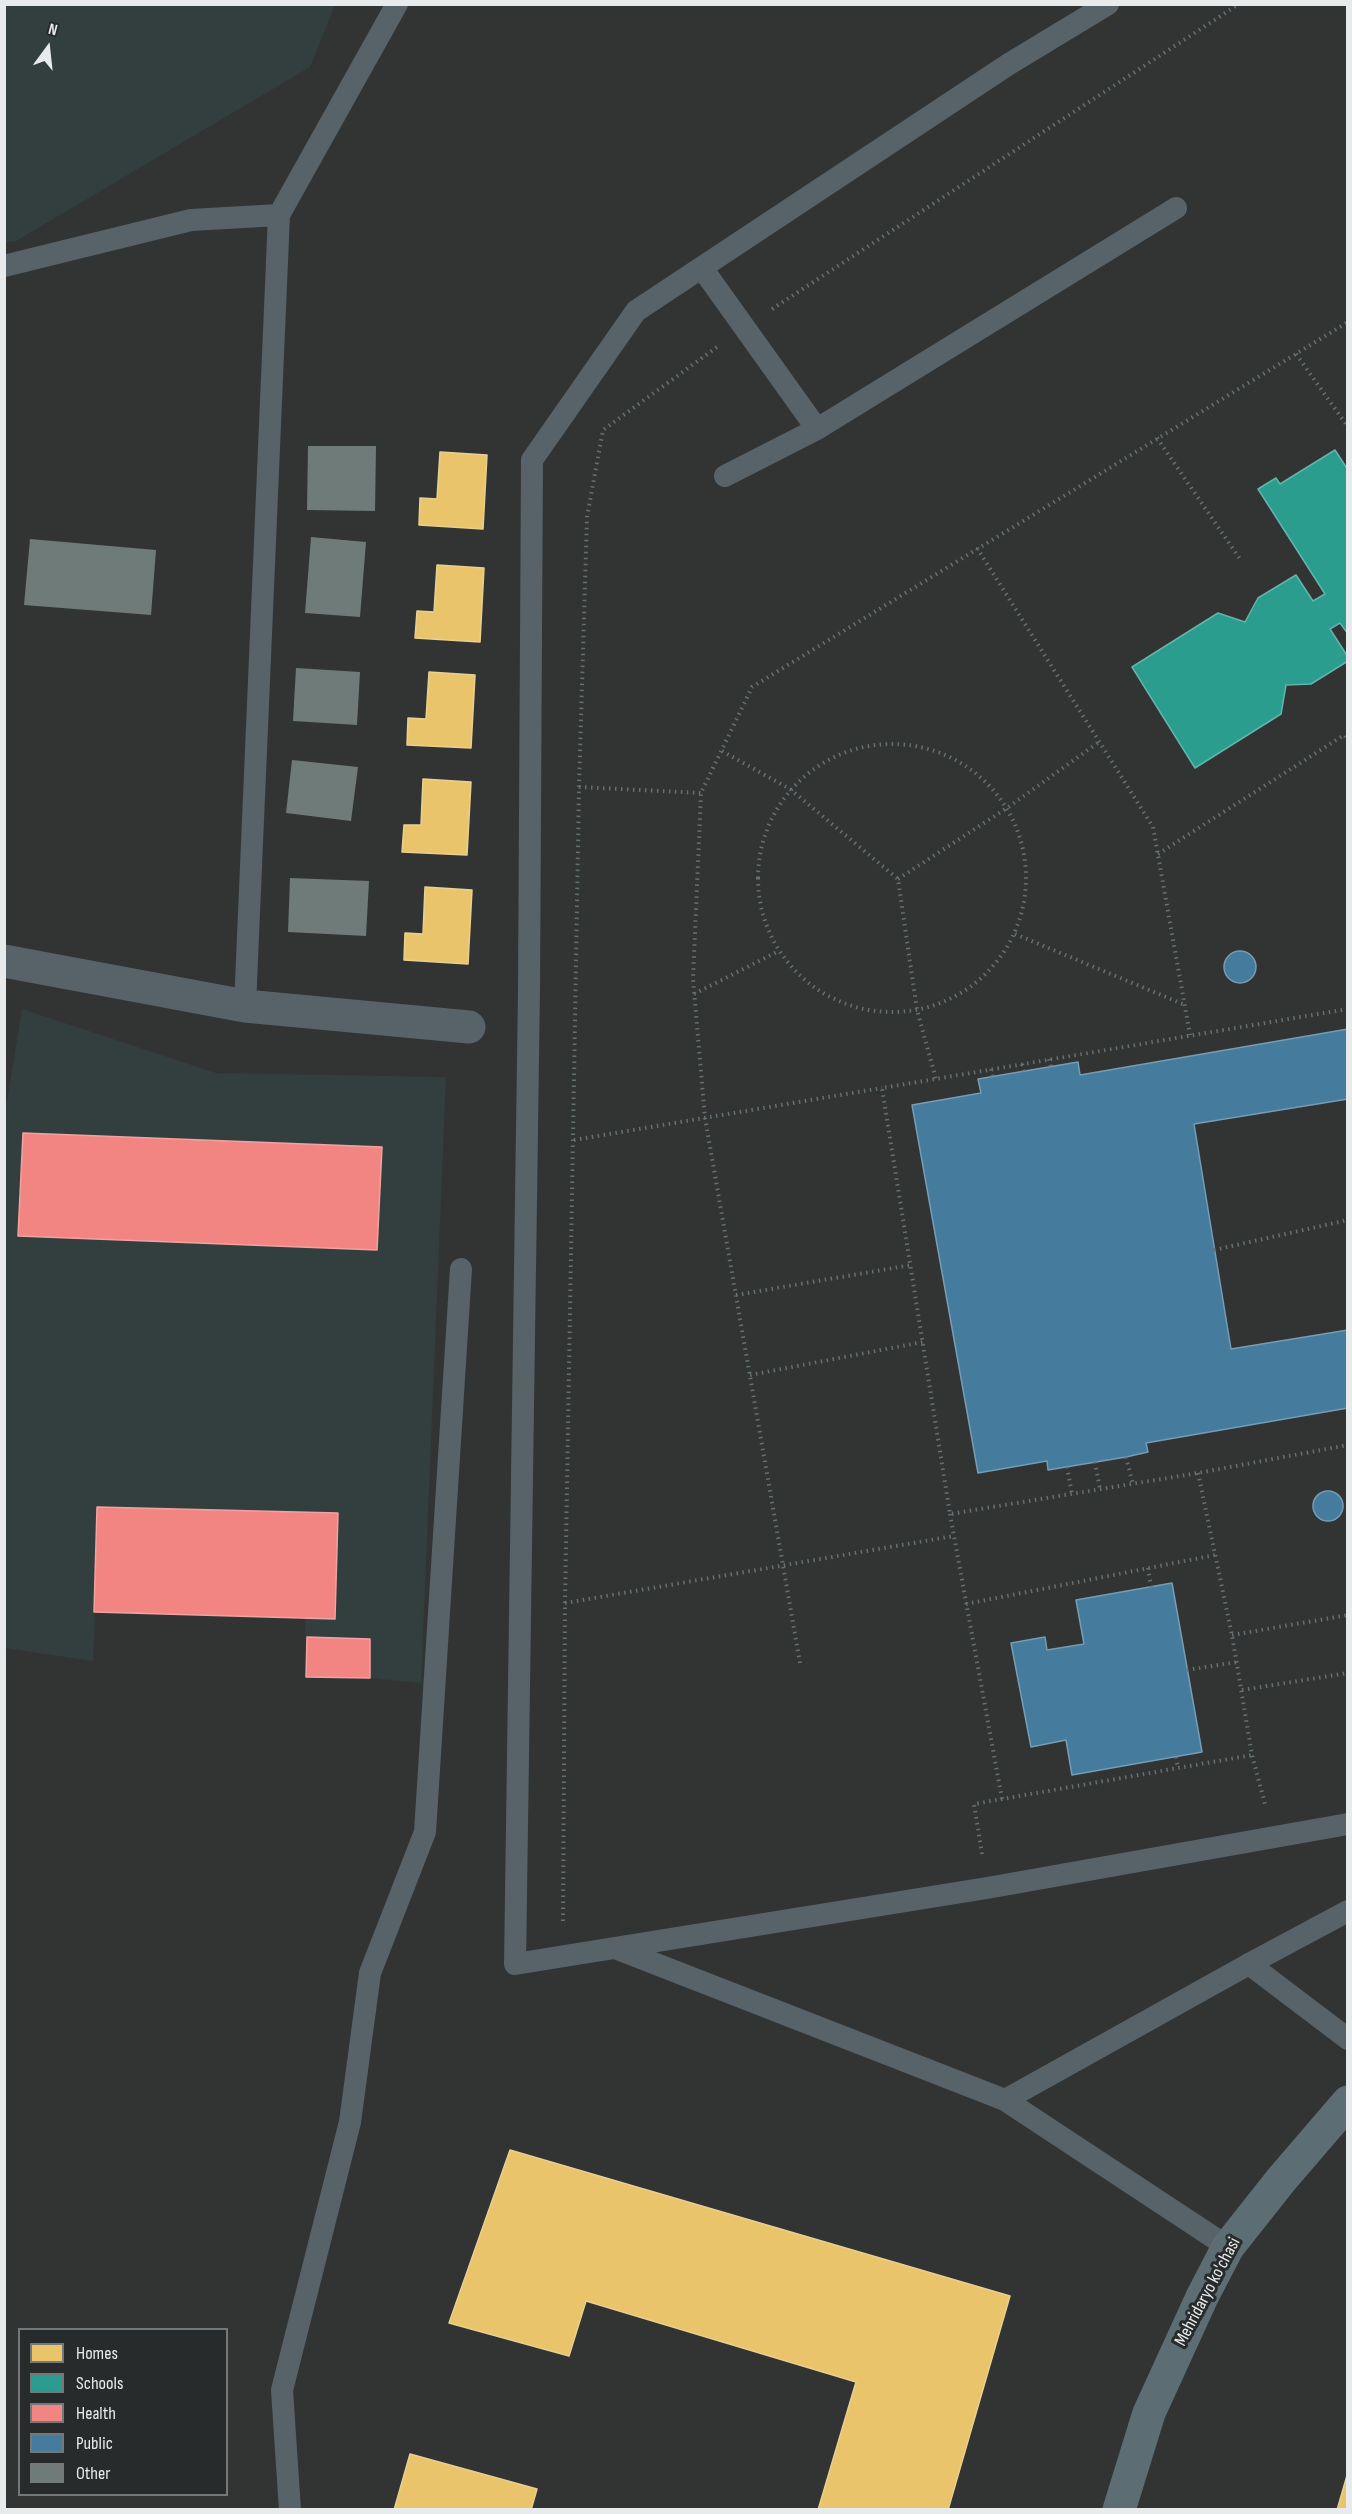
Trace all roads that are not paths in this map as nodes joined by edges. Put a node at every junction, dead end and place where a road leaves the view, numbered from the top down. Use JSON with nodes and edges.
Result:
{"nodes":[{"id":1,"x":397,"y":4,"type":"edge"},
{"id":2,"x":1108,"y":4,"type":"edge"},
{"id":3,"x":1176,"y":208,"type":"dead end"},
{"id":4,"x":279,"y":215,"type":"junction"},
{"id":5,"x":4,"y":266,"type":"edge"},
{"id":6,"x":702,"y":268,"type":"junction"},
{"id":7,"x":817,"y":429,"type":"junction"},
{"id":8,"x":725,"y":476,"type":"dead end"},
{"id":9,"x":4,"y":961,"type":"edge"},
{"id":10,"x":245,"y":1006,"type":"junction"},
{"id":11,"x":469,"y":1027,"type":"dead end"},
{"id":12,"x":461,"y":1269,"type":"dead end"},
{"id":13,"x":1347,"y":1824,"type":"edge"},
{"id":14,"x":1347,"y":1911,"type":"edge"},
{"id":15,"x":613,"y":1948,"type":"junction"},
{"id":16,"x":1249,"y":1964,"type":"junction"},
{"id":17,"x":1347,"y":2039,"type":"edge"},
{"id":18,"x":1005,"y":2100,"type":"junction"},
{"id":19,"x":1347,"y":2102,"type":"edge"},
{"id":20,"x":1228,"y":2247,"type":"junction"},
{"id":21,"x":290,"y":2510,"type":"edge"},
{"id":22,"x":1119,"y":2510,"type":"edge"}],
"edges":[{"from":1,"to":4,"type":"lane"},
{"from":2,"to":6,"type":"lane"},
{"from":3,"to":7,"type":"lane"},
{"from":4,"to":5,"type":"lane"},
{"from":4,"to":10,"type":"lane"},
{"from":6,"to":7,"type":"lane"},
{"from":6,"to":15,"type":"lane"},
{"from":7,"to":8,"type":"lane"},
{"from":9,"to":10,"type":"street"},
{"from":10,"to":11,"type":"street"},
{"from":12,"to":21,"type":"lane"},
{"from":13,"to":15,"type":"lane"},
{"from":14,"to":16,"type":"lane"},
{"from":15,"to":18,"type":"lane"},
{"from":16,"to":17,"type":"lane"},
{"from":16,"to":18,"type":"lane"},
{"from":18,"to":20,"type":"lane"},
{"from":19,"to":20,"type":"main road","name":"Мehridaryo ko'chasi"},
{"from":20,"to":22,"type":"main road","name":"Мehridaryo ko'chasi"}]}
